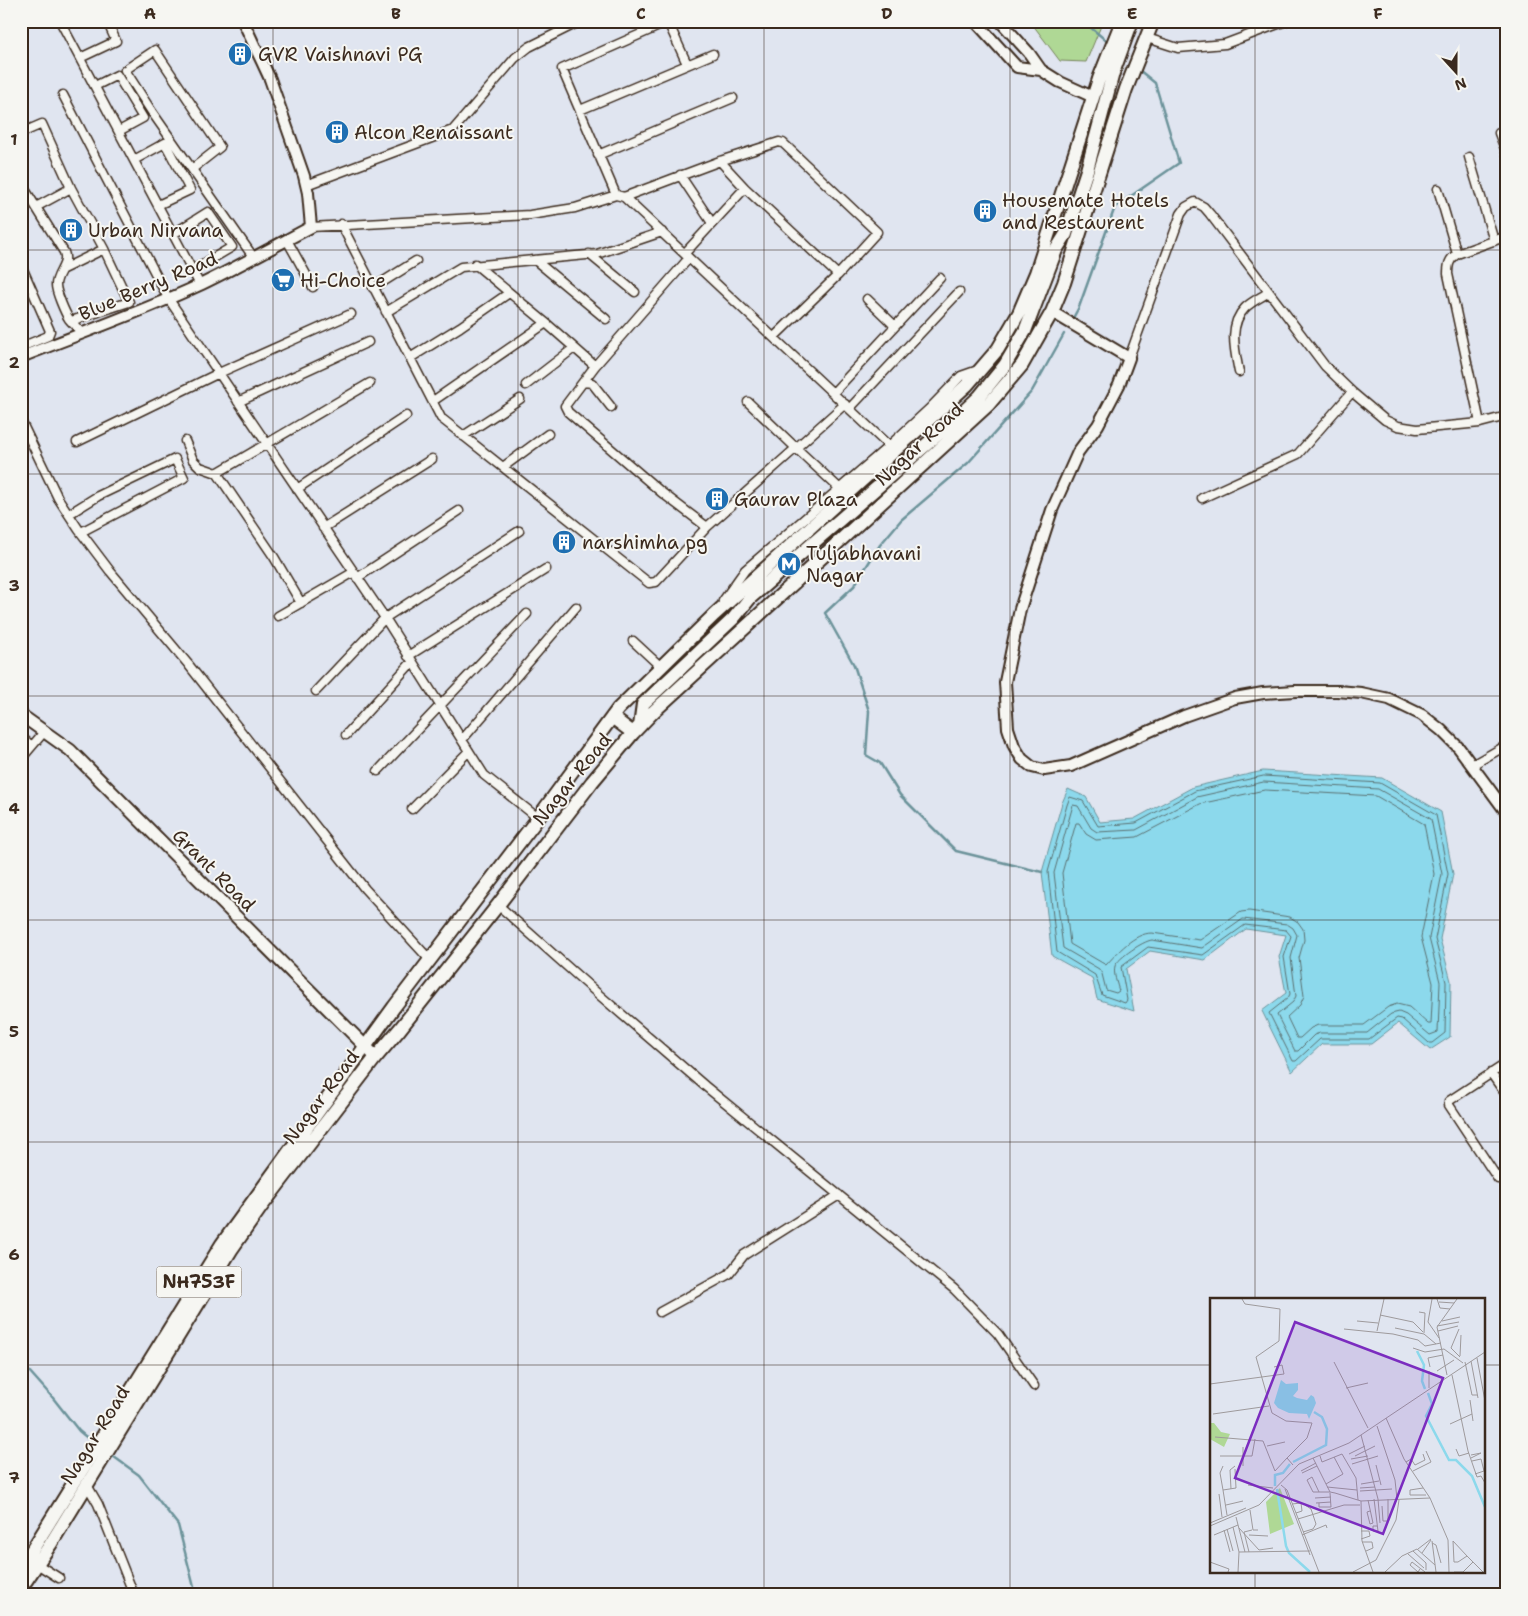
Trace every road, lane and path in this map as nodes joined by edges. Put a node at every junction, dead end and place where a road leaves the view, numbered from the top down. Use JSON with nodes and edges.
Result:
{"nodes":[{"id":1,"x":60,"y":21,"type":"edge"},
{"id":2,"x":107,"y":21,"type":"edge"},
{"id":3,"x":243,"y":21,"type":"edge"},
{"id":4,"x":582,"y":21,"type":"edge"},
{"id":5,"x":975,"y":21,"type":"edge"},
{"id":6,"x":1000,"y":21,"type":"edge"},
{"id":7,"x":1122,"y":21,"type":"edge"},
{"id":8,"x":1132,"y":21,"type":"edge"},
{"id":9,"x":1153,"y":21,"type":"edge"},
{"id":10,"x":1286,"y":21,"type":"edge"},
{"id":11,"x":670,"y":22,"type":"edge"},
{"id":12,"x":1147,"y":38,"type":"junction"},
{"id":13,"x":1116,"y":50,"type":"junction"},
{"id":14,"x":713,"y":54,"type":"dead end"},
{"id":15,"x":80,"y":58,"type":"junction"},
{"id":16,"x":687,"y":64,"type":"junction"},
{"id":17,"x":1041,"y":70,"type":"junction"},
{"id":18,"x":95,"y":86,"type":"junction"},
{"id":19,"x":63,"y":95,"type":"dead end"},
{"id":20,"x":1093,"y":97,"type":"junction"},
{"id":21,"x":733,"y":98,"type":"dead end"},
{"id":22,"x":1107,"y":100,"type":"junction"},
{"id":23,"x":580,"y":110,"type":"junction"},
{"id":24,"x":119,"y":131,"type":"junction"},
{"id":25,"x":1112,"y":131,"type":"junction"},
{"id":26,"x":21,"y":133,"type":"edge"},
{"id":27,"x":1499,"y":133,"type":"dead end"},
{"id":28,"x":1507,"y":154,"type":"edge"},
{"id":29,"x":598,"y":155,"type":"junction"},
{"id":30,"x":1469,"y":157,"type":"dead end"},
{"id":31,"x":134,"y":160,"type":"junction"},
{"id":32,"x":720,"y":160,"type":"junction"},
{"id":33,"x":192,"y":169,"type":"junction"},
{"id":34,"x":680,"y":175,"type":"junction"},
{"id":35,"x":21,"y":183,"type":"edge"},
{"id":36,"x":306,"y":185,"type":"junction"},
{"id":37,"x":71,"y":188,"type":"junction"},
{"id":38,"x":745,"y":188,"type":"junction"},
{"id":39,"x":1438,"y":189,"type":"dead end"},
{"id":40,"x":616,"y":195,"type":"junction"},
{"id":41,"x":624,"y":196,"type":"junction"},
{"id":42,"x":158,"y":205,"type":"junction"},
{"id":43,"x":36,"y":207,"type":"junction"},
{"id":44,"x":712,"y":223,"type":"junction"},
{"id":45,"x":341,"y":224,"type":"junction"},
{"id":46,"x":311,"y":226,"type":"junction"},
{"id":47,"x":662,"y":232,"type":"junction"},
{"id":48,"x":174,"y":234,"type":"junction"},
{"id":49,"x":1507,"y":236,"type":"edge"},
{"id":50,"x":287,"y":240,"type":"junction"},
{"id":51,"x":1494,"y":241,"type":"junction"},
{"id":52,"x":104,"y":249,"type":"junction"},
{"id":53,"x":589,"y":254,"type":"junction"},
{"id":54,"x":1457,"y":254,"type":"junction"},
{"id":55,"x":687,"y":255,"type":"junction"},
{"id":56,"x":254,"y":258,"type":"junction"},
{"id":57,"x":535,"y":260,"type":"junction"},
{"id":58,"x":416,"y":261,"type":"dead end"},
{"id":59,"x":475,"y":264,"type":"junction"},
{"id":60,"x":22,"y":266,"type":"edge"},
{"id":61,"x":62,"y":269,"type":"junction"},
{"id":62,"x":193,"y":270,"type":"junction"},
{"id":63,"x":838,"y":275,"type":"junction"},
{"id":64,"x":940,"y":278,"type":"dead end"},
{"id":65,"x":200,"y":285,"type":"junction"},
{"id":66,"x":313,"y":287,"type":"dead end"},
{"id":67,"x":374,"y":288,"type":"junction"},
{"id":68,"x":635,"y":292,"type":"dead end"},
{"id":69,"x":960,"y":292,"type":"dead end"},
{"id":70,"x":1269,"y":292,"type":"junction"},
{"id":71,"x":509,"y":293,"type":"junction"},
{"id":72,"x":168,"y":298,"type":"junction"},
{"id":73,"x":867,"y":299,"type":"dead end"},
{"id":74,"x":386,"y":312,"type":"junction"},
{"id":75,"x":1052,"y":312,"type":"junction"},
{"id":76,"x":351,"y":314,"type":"dead end"},
{"id":77,"x":606,"y":319,"type":"dead end"},
{"id":78,"x":72,"y":322,"type":"junction"},
{"id":79,"x":546,"y":323,"type":"junction"},
{"id":80,"x":895,"y":326,"type":"junction"},
{"id":81,"x":78,"y":335,"type":"junction"},
{"id":82,"x":774,"y":337,"type":"junction"},
{"id":83,"x":368,"y":342,"type":"dead end"},
{"id":84,"x":21,"y":347,"type":"edge"},
{"id":85,"x":574,"y":348,"type":"junction"},
{"id":86,"x":21,"y":357,"type":"edge"},
{"id":87,"x":410,"y":358,"type":"junction"},
{"id":88,"x":1128,"y":358,"type":"junction"},
{"id":89,"x":595,"y":366,"type":"junction"},
{"id":90,"x":981,"y":369,"type":"junction"},
{"id":91,"x":1239,"y":372,"type":"dead end"},
{"id":92,"x":219,"y":373,"type":"junction"},
{"id":93,"x":582,"y":382,"type":"junction"},
{"id":94,"x":370,"y":383,"type":"dead end"},
{"id":95,"x":526,"y":385,"type":"dead end"},
{"id":96,"x":833,"y":392,"type":"junction"},
{"id":97,"x":1352,"y":392,"type":"junction"},
{"id":98,"x":520,"y":399,"type":"dead end"},
{"id":99,"x":432,"y":401,"type":"junction"},
{"id":100,"x":238,"y":402,"type":"junction"},
{"id":101,"x":748,"y":402,"type":"dead end"},
{"id":102,"x":847,"y":406,"type":"junction"},
{"id":103,"x":610,"y":407,"type":"dead end"},
{"id":104,"x":406,"y":416,"type":"dead end"},
{"id":105,"x":1507,"y":416,"type":"edge"},
{"id":106,"x":21,"y":421,"type":"edge"},
{"id":107,"x":1480,"y":423,"type":"junction"},
{"id":108,"x":548,"y":434,"type":"dead end"},
{"id":109,"x":463,"y":436,"type":"junction"},
{"id":110,"x":185,"y":441,"type":"dead end"},
{"id":111,"x":77,"y":442,"type":"dead end"},
{"id":112,"x":267,"y":445,"type":"junction"},
{"id":113,"x":889,"y":446,"type":"junction"},
{"id":114,"x":796,"y":448,"type":"junction"},
{"id":115,"x":432,"y":459,"type":"dead end"},
{"id":116,"x":503,"y":467,"type":"junction"},
{"id":117,"x":218,"y":473,"type":"junction"},
{"id":118,"x":839,"y":488,"type":"junction"},
{"id":119,"x":297,"y":489,"type":"junction"},
{"id":120,"x":1202,"y":498,"type":"dead end"},
{"id":121,"x":459,"y":511,"type":"dead end"},
{"id":122,"x":69,"y":514,"type":"junction"},
{"id":123,"x":707,"y":527,"type":"junction"},
{"id":124,"x":323,"y":528,"type":"junction"},
{"id":125,"x":519,"y":531,"type":"dead end"},
{"id":126,"x":81,"y":532,"type":"junction"},
{"id":127,"x":546,"y":569,"type":"dead end"},
{"id":128,"x":356,"y":575,"type":"junction"},
{"id":129,"x":301,"y":602,"type":"junction"},
{"id":130,"x":576,"y":607,"type":"dead end"},
{"id":131,"x":527,"y":614,"type":"dead end"},
{"id":132,"x":278,"y":616,"type":"dead end"},
{"id":133,"x":714,"y":616,"type":"junction"},
{"id":134,"x":385,"y":618,"type":"junction"},
{"id":135,"x":633,"y":641,"type":"dead end"},
{"id":136,"x":410,"y":659,"type":"junction"},
{"id":137,"x":661,"y":667,"type":"junction"},
{"id":138,"x":316,"y":691,"type":"dead end"},
{"id":139,"x":440,"y":706,"type":"junction"},
{"id":140,"x":21,"y":715,"type":"edge"},
{"id":141,"x":612,"y":718,"type":"junction"},
{"id":142,"x":637,"y":729,"type":"junction"},
{"id":143,"x":44,"y":732,"type":"junction"},
{"id":144,"x":346,"y":735,"type":"dead end"},
{"id":145,"x":21,"y":737,"type":"edge"},
{"id":146,"x":462,"y":740,"type":"junction"},
{"id":147,"x":1507,"y":745,"type":"edge"},
{"id":148,"x":32,"y":746,"type":"junction"},
{"id":149,"x":469,"y":751,"type":"junction"},
{"id":150,"x":21,"y":759,"type":"edge"},
{"id":151,"x":1472,"y":765,"type":"junction"},
{"id":152,"x":378,"y":771,"type":"dead end"},
{"id":153,"x":412,"y":809,"type":"dead end"},
{"id":154,"x":1507,"y":813,"type":"edge"},
{"id":155,"x":538,"y":818,"type":"junction"},
{"id":156,"x":498,"y":905,"type":"junction"},
{"id":157,"x":430,"y":960,"type":"junction"},
{"id":158,"x":366,"y":1047,"type":"junction"},
{"id":159,"x":376,"y":1057,"type":"junction"},
{"id":160,"x":1507,"y":1063,"type":"edge"},
{"id":161,"x":1491,"y":1073,"type":"junction"},
{"id":162,"x":1507,"y":1096,"type":"edge"},
{"id":163,"x":1507,"y":1176,"type":"edge"},
{"id":164,"x":838,"y":1195,"type":"junction"},
{"id":165,"x":660,"y":1312,"type":"dead end"},
{"id":166,"x":1034,"y":1386,"type":"dead end"},
{"id":167,"x":87,"y":1485,"type":"junction"},
{"id":168,"x":37,"y":1564,"type":"junction"},
{"id":169,"x":21,"y":1568,"type":"edge"},
{"id":170,"x":59,"y":1578,"type":"dead end"},
{"id":171,"x":21,"y":1588,"type":"edge"},
{"id":172,"x":134,"y":1595,"type":"edge"}],
"edges":[{"from":1,"to":15,"type":"street"},
{"from":2,"to":15,"type":"street"},
{"from":3,"to":36,"type":"street"},
{"from":4,"to":36,"type":"street"},
{"from":5,"to":17,"type":"street"},
{"from":6,"to":17,"type":"street"},
{"from":7,"to":13,"type":"highway","name":"Nagar Road","number":"NH753F"},
{"from":8,"to":13,"type":"highway"},
{"from":9,"to":12,"type":"highway","name":"Nagar Road","number":"NH753F"},
{"from":10,"to":12,"type":"street"},
{"from":11,"to":16,"type":"street"},
{"from":11,"to":23,"type":"street"},
{"from":12,"to":25,"type":"highway","name":"Nagar Road","number":"NH753F"},
{"from":13,"to":20,"type":"highway","name":"Nagar Road","number":"NH753F"},
{"from":13,"to":22,"type":"highway"},
{"from":14,"to":16,"type":"street"},
{"from":15,"to":18,"type":"street"},
{"from":16,"to":23,"type":"street"},
{"from":17,"to":20,"type":"street"},
{"from":18,"to":24,"type":"street"},
{"from":18,"to":24,"type":"street"},
{"from":19,"to":72,"type":"street"},
{"from":20,"to":90,"type":"highway","name":"Nagar Road","number":"NH753F"},
{"from":21,"to":29,"type":"street"},
{"from":22,"to":25,"type":"highway"},
{"from":22,"to":142,"type":"highway"},
{"from":23,"to":29,"type":"street"},
{"from":24,"to":31,"type":"street"},
{"from":25,"to":75,"type":"highway","name":"Nagar Road","number":"NH753F"},
{"from":26,"to":37,"type":"street"},
{"from":27,"to":28,"type":"street"},
{"from":29,"to":40,"type":"street"},
{"from":30,"to":51,"type":"street"},
{"from":31,"to":42,"type":"street"},
{"from":31,"to":42,"type":"street"},
{"from":32,"to":34,"type":"street"},
{"from":32,"to":38,"type":"street"},
{"from":32,"to":63,"type":"street"},
{"from":33,"to":33,"type":"street"},
{"from":33,"to":56,"type":"street"},
{"from":34,"to":41,"type":"street"},
{"from":34,"to":44,"type":"street"},
{"from":35,"to":43,"type":"street"},
{"from":36,"to":46,"type":"street"},
{"from":37,"to":43,"type":"street"},
{"from":37,"to":52,"type":"street"},
{"from":38,"to":44,"type":"street"},
{"from":38,"to":63,"type":"street"},
{"from":39,"to":54,"type":"street"},
{"from":40,"to":41,"type":"street"},
{"from":40,"to":45,"type":"street"},
{"from":41,"to":47,"type":"street"},
{"from":42,"to":48,"type":"street"},
{"from":43,"to":61,"type":"street"},
{"from":44,"to":55,"type":"street"},
{"from":45,"to":46,"type":"street"},
{"from":45,"to":67,"type":"street"},
{"from":46,"to":50,"type":"street","name":"Blue Berry Road"},
{"from":47,"to":53,"type":"street"},
{"from":47,"to":55,"type":"street"},
{"from":48,"to":62,"type":"street"},
{"from":48,"to":62,"type":"street"},
{"from":49,"to":51,"type":"street"},
{"from":50,"to":56,"type":"street","name":"Blue Berry Road"},
{"from":50,"to":66,"type":"street"},
{"from":51,"to":54,"type":"street"},
{"from":52,"to":61,"type":"street"},
{"from":52,"to":78,"type":"street"},
{"from":53,"to":57,"type":"street"},
{"from":53,"to":68,"type":"street"},
{"from":54,"to":107,"type":"street"},
{"from":55,"to":82,"type":"street"},
{"from":55,"to":89,"type":"street"},
{"from":56,"to":65,"type":"street","name":"Blue Berry Road"},
{"from":57,"to":59,"type":"street"},
{"from":57,"to":77,"type":"street"},
{"from":58,"to":67,"type":"street"},
{"from":59,"to":71,"type":"street"},
{"from":59,"to":74,"type":"street"},
{"from":60,"to":84,"type":"street"},
{"from":61,"to":78,"type":"street"},
{"from":62,"to":65,"type":"street"},
{"from":63,"to":82,"type":"street"},
{"from":64,"to":80,"type":"street"},
{"from":65,"to":72,"type":"street","name":"Blue Berry Road"},
{"from":67,"to":74,"type":"street"},
{"from":69,"to":102,"type":"street"},
{"from":70,"to":88,"type":"street"},
{"from":70,"to":91,"type":"street"},
{"from":70,"to":97,"type":"street"},
{"from":71,"to":79,"type":"street"},
{"from":71,"to":87,"type":"street"},
{"from":72,"to":81,"type":"street","name":"Blue Berry Road"},
{"from":72,"to":92,"type":"street"},
{"from":73,"to":80,"type":"street"},
{"from":74,"to":87,"type":"street"},
{"from":75,"to":88,"type":"street"},
{"from":75,"to":142,"type":"highway","name":"Nagar Road","number":"NH753F"},
{"from":76,"to":92,"type":"street"},
{"from":78,"to":81,"type":"street"},
{"from":79,"to":85,"type":"street"},
{"from":79,"to":99,"type":"street"},
{"from":80,"to":96,"type":"street"},
{"from":81,"to":86,"type":"street","name":"Blue Berry Road"},
{"from":82,"to":96,"type":"street"},
{"from":83,"to":100,"type":"street"},
{"from":85,"to":89,"type":"street"},
{"from":85,"to":95,"type":"street"},
{"from":87,"to":99,"type":"street"},
{"from":88,"to":151,"type":"street"},
{"from":89,"to":93,"type":"street"},
{"from":90,"to":113,"type":"street"},
{"from":90,"to":133,"type":"highway","name":"Nagar Road","number":"NH753F"},
{"from":92,"to":100,"type":"street"},
{"from":92,"to":111,"type":"street"},
{"from":93,"to":103,"type":"street"},
{"from":93,"to":123,"type":"street"},
{"from":94,"to":112,"type":"street"},
{"from":96,"to":102,"type":"street"},
{"from":97,"to":107,"type":"street"},
{"from":97,"to":120,"type":"street"},
{"from":98,"to":109,"type":"street"},
{"from":99,"to":109,"type":"street"},
{"from":100,"to":112,"type":"street"},
{"from":101,"to":114,"type":"street"},
{"from":102,"to":113,"type":"street"},
{"from":102,"to":114,"type":"street"},
{"from":104,"to":119,"type":"street"},
{"from":105,"to":107,"type":"street"},
{"from":106,"to":122,"type":"street"},
{"from":108,"to":116,"type":"street"},
{"from":109,"to":116,"type":"street"},
{"from":110,"to":117,"type":"street"},
{"from":112,"to":117,"type":"street"},
{"from":112,"to":119,"type":"street"},
{"from":113,"to":118,"type":"street"},
{"from":114,"to":118,"type":"street"},
{"from":114,"to":123,"type":"street"},
{"from":115,"to":124,"type":"street"},
{"from":116,"to":123,"type":"street"},
{"from":117,"to":129,"type":"street"},
{"from":118,"to":133,"type":"street"},
{"from":119,"to":124,"type":"street"},
{"from":121,"to":128,"type":"street"},
{"from":122,"to":126,"type":"street"},
{"from":122,"to":126,"type":"street"},
{"from":124,"to":128,"type":"street"},
{"from":125,"to":134,"type":"street"},
{"from":126,"to":157,"type":"street"},
{"from":127,"to":136,"type":"street"},
{"from":128,"to":129,"type":"street"},
{"from":128,"to":134,"type":"street"},
{"from":129,"to":132,"type":"street"},
{"from":130,"to":146,"type":"street"},
{"from":131,"to":139,"type":"street"},
{"from":133,"to":137,"type":"highway","name":"Nagar Road","number":"NH753F"},
{"from":134,"to":136,"type":"street"},
{"from":134,"to":138,"type":"street"},
{"from":135,"to":137,"type":"street"},
{"from":136,"to":139,"type":"street"},
{"from":136,"to":144,"type":"street"},
{"from":137,"to":141,"type":"highway","name":"Nagar Road","number":"NH753F"},
{"from":139,"to":146,"type":"street"},
{"from":139,"to":152,"type":"street"},
{"from":140,"to":143,"type":"main road","name":"Grant Road"},
{"from":141,"to":142,"type":"highway"},
{"from":141,"to":155,"type":"highway","name":"Nagar Road","number":"NH753F"},
{"from":142,"to":156,"type":"highway","name":"Nagar Road","number":"NH753F"},
{"from":143,"to":148,"type":"street"},
{"from":143,"to":158,"type":"main road","name":"Grant Road"},
{"from":145,"to":148,"type":"street"},
{"from":146,"to":149,"type":"street"},
{"from":147,"to":151,"type":"street"},
{"from":148,"to":150,"type":"street"},
{"from":149,"to":153,"type":"street"},
{"from":149,"to":155,"type":"street"},
{"from":151,"to":154,"type":"street"},
{"from":155,"to":157,"type":"highway","name":"Nagar Road","number":"NH753F"},
{"from":156,"to":159,"type":"highway","name":"Nagar Road","number":"NH753F"},
{"from":156,"to":164,"type":"street"},
{"from":157,"to":158,"type":"highway","name":"Nagar Road","number":"NH753F"},
{"from":158,"to":159,"type":"main road","name":"Grant Road"},
{"from":158,"to":169,"type":"highway","name":"Nagar Road","number":"NH753F"},
{"from":159,"to":167,"type":"highway","name":"Nagar Road","number":"NH753F"},
{"from":160,"to":161,"type":"street"},
{"from":161,"to":162,"type":"street"},
{"from":161,"to":163,"type":"street"},
{"from":164,"to":165,"type":"street"},
{"from":164,"to":166,"type":"street"},
{"from":167,"to":168,"type":"highway","name":"Nagar Road","number":"NH753F"},
{"from":167,"to":172,"type":"street"},
{"from":168,"to":170,"type":"street"},
{"from":168,"to":171,"type":"highway","name":"Nagar Road","number":"NH753F"}]}
